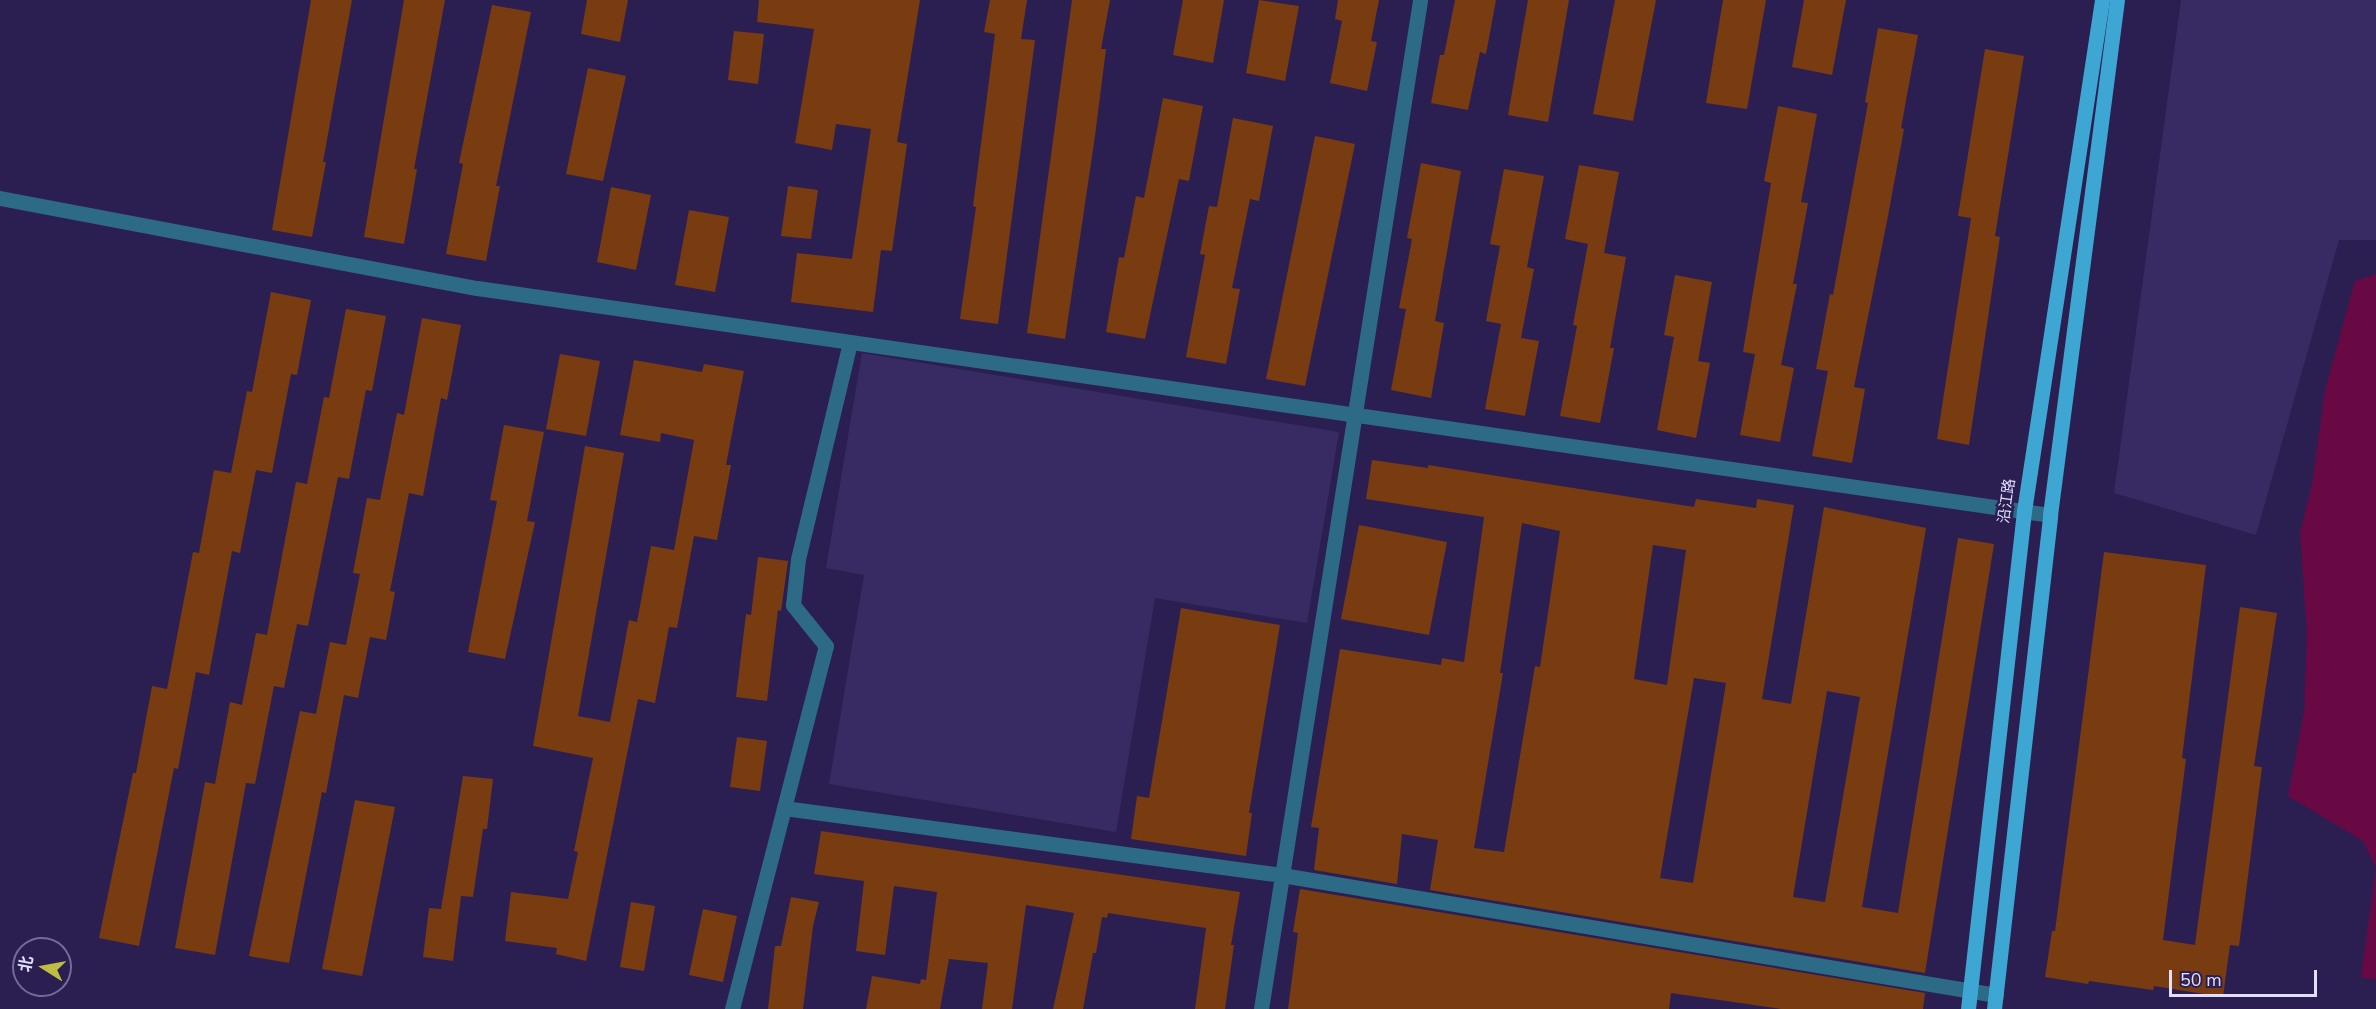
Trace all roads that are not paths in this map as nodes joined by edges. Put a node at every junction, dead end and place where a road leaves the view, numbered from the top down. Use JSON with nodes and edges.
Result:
{"nodes":[{"id":1,"x":1420,"y":0,"type":"edge"},
{"id":2,"x":2102,"y":0,"type":"edge"},
{"id":3,"x":2117,"y":0,"type":"edge"},
{"id":4,"x":0,"y":198,"type":"edge"},
{"id":5,"x":850,"y":342,"type":"junction"},
{"id":6,"x":1354,"y":416,"type":"junction"},
{"id":7,"x":2024,"y":511,"type":"junction"},
{"id":8,"x":2050,"y":515,"type":"junction"},
{"id":9,"x":784,"y":808,"type":"junction"},
{"id":10,"x":1282,"y":875,"type":"junction"},
{"id":11,"x":1970,"y":991,"type":"junction"},
{"id":12,"x":1995,"y":1002,"type":"edge"},
{"id":13,"x":732,"y":1009,"type":"edge"},
{"id":14,"x":1261,"y":1009,"type":"edge"},
{"id":15,"x":1968,"y":1009,"type":"edge"}],
"edges":[{"from":1,"to":6,"type":"street"},
{"from":2,"to":7,"type":"main road","name":"沿江路"},
{"from":3,"to":8,"type":"main road"},
{"from":4,"to":5,"type":"street"},
{"from":5,"to":6,"type":"street"},
{"from":5,"to":9,"type":"street"},
{"from":6,"to":7,"type":"street"},
{"from":6,"to":10,"type":"street"},
{"from":7,"to":8,"type":"street"},
{"from":7,"to":11,"type":"main road","name":"沿江路"},
{"from":8,"to":12,"type":"main road"},
{"from":9,"to":10,"type":"street"},
{"from":9,"to":13,"type":"street"},
{"from":10,"to":11,"type":"street"},
{"from":10,"to":14,"type":"street"},
{"from":11,"to":12,"type":"street"},
{"from":11,"to":15,"type":"main road","name":"沿江路"}]}
